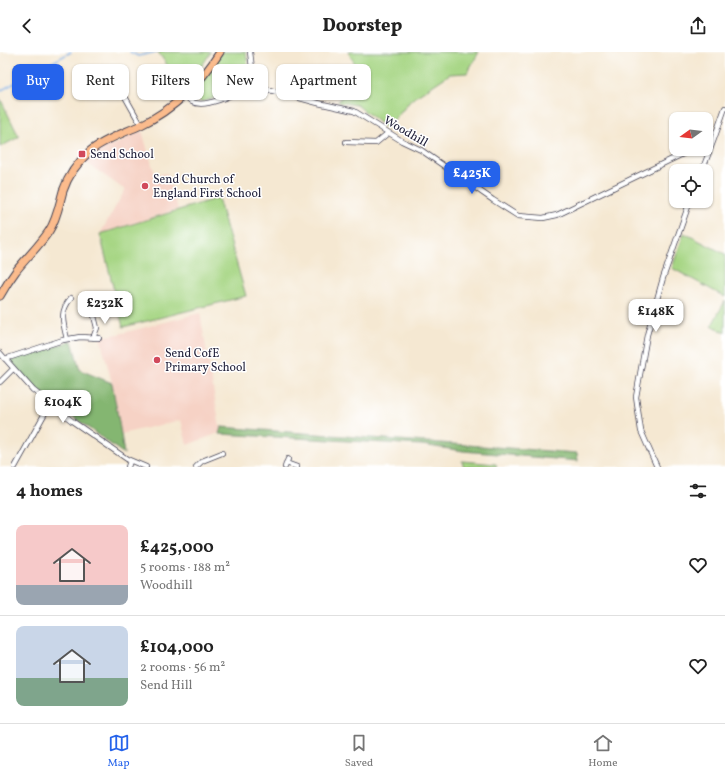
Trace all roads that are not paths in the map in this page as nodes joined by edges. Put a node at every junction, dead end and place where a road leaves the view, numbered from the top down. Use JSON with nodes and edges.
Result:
{"nodes":[{"id":1,"x":220,"y":52,"type":"edge"},
{"id":2,"x":250,"y":52,"type":"edge"},
{"id":3,"x":252,"y":64,"type":"edge"},
{"id":4,"x":204,"y":75,"type":"edge"},
{"id":5,"x":268,"y":90,"type":"edge"},
{"id":6,"x":127,"y":100,"type":"edge"},
{"id":7,"x":179,"y":100,"type":"edge"},
{"id":8,"x":190,"y":100,"type":"edge"},
{"id":9,"x":216,"y":100,"type":"edge"},
{"id":10,"x":725,"y":108,"type":"edge"},
{"id":11,"x":141,"y":125,"type":"junction"},
{"id":12,"x":388,"y":133,"type":"junction"},
{"id":13,"x":714,"y":139,"type":"joint"},
{"id":14,"x":346,"y":142,"type":"dead end"},
{"id":15,"x":679,"y":156,"type":"edge"},
{"id":16,"x":705,"y":164,"type":"edge"},
{"id":17,"x":688,"y":208,"type":"edge"},
{"id":18,"x":0,"y":296,"type":"edge"},
{"id":19,"x":71,"y":298,"type":"dead end"},
{"id":20,"x":93,"y":312,"type":"dead end"},
{"id":21,"x":93,"y":338,"type":"junction"},
{"id":22,"x":99,"y":338,"type":"dead end"},
{"id":23,"x":67,"y":339,"type":"junction"},
{"id":24,"x":0,"y":353,"type":"edge"},
{"id":25,"x":5,"y":359,"type":"junction"},
{"id":26,"x":13,"y":369,"type":"junction"},
{"id":27,"x":0,"y":382,"type":"edge"},
{"id":28,"x":50,"y":404,"type":"junction"},
{"id":29,"x":222,"y":453,"type":"dead end"},
{"id":30,"x":286,"y":463,"type":"edge"},
{"id":31,"x":128,"y":464,"type":"edge"},
{"id":32,"x":15,"y":467,"type":"edge"},
{"id":33,"x":146,"y":467,"type":"edge"},
{"id":34,"x":196,"y":467,"type":"edge"},
{"id":35,"x":297,"y":467,"type":"edge"},
{"id":36,"x":657,"y":467,"type":"edge"}],
"edges":[{"from":1,"to":4,"type":"main road"},
{"from":2,"to":3,"type":"street"},
{"from":5,"to":12,"type":"street","name":"Woodhill"},
{"from":6,"to":11,"type":"street"},
{"from":7,"to":11,"type":"main road"},
{"from":8,"to":9,"type":"street"},
{"from":10,"to":13,"type":"street"},
{"from":11,"to":18,"type":"main road"},
{"from":12,"to":14,"type":"street"},
{"from":12,"to":15,"type":"street","name":"Woodhill"},
{"from":13,"to":16,"type":"street"},
{"from":17,"to":36,"type":"street"},
{"from":19,"to":23,"type":"street"},
{"from":20,"to":21,"type":"street"},
{"from":21,"to":22,"type":"street"},
{"from":21,"to":23,"type":"street"},
{"from":23,"to":25,"type":"street"},
{"from":24,"to":25,"type":"street"},
{"from":25,"to":26,"type":"street"},
{"from":26,"to":27,"type":"street"},
{"from":26,"to":28,"type":"street"},
{"from":28,"to":31,"type":"street"},
{"from":28,"to":32,"type":"street"},
{"from":29,"to":34,"type":"street"},
{"from":30,"to":35,"type":"street"},
{"from":31,"to":33,"type":"street"}]}
